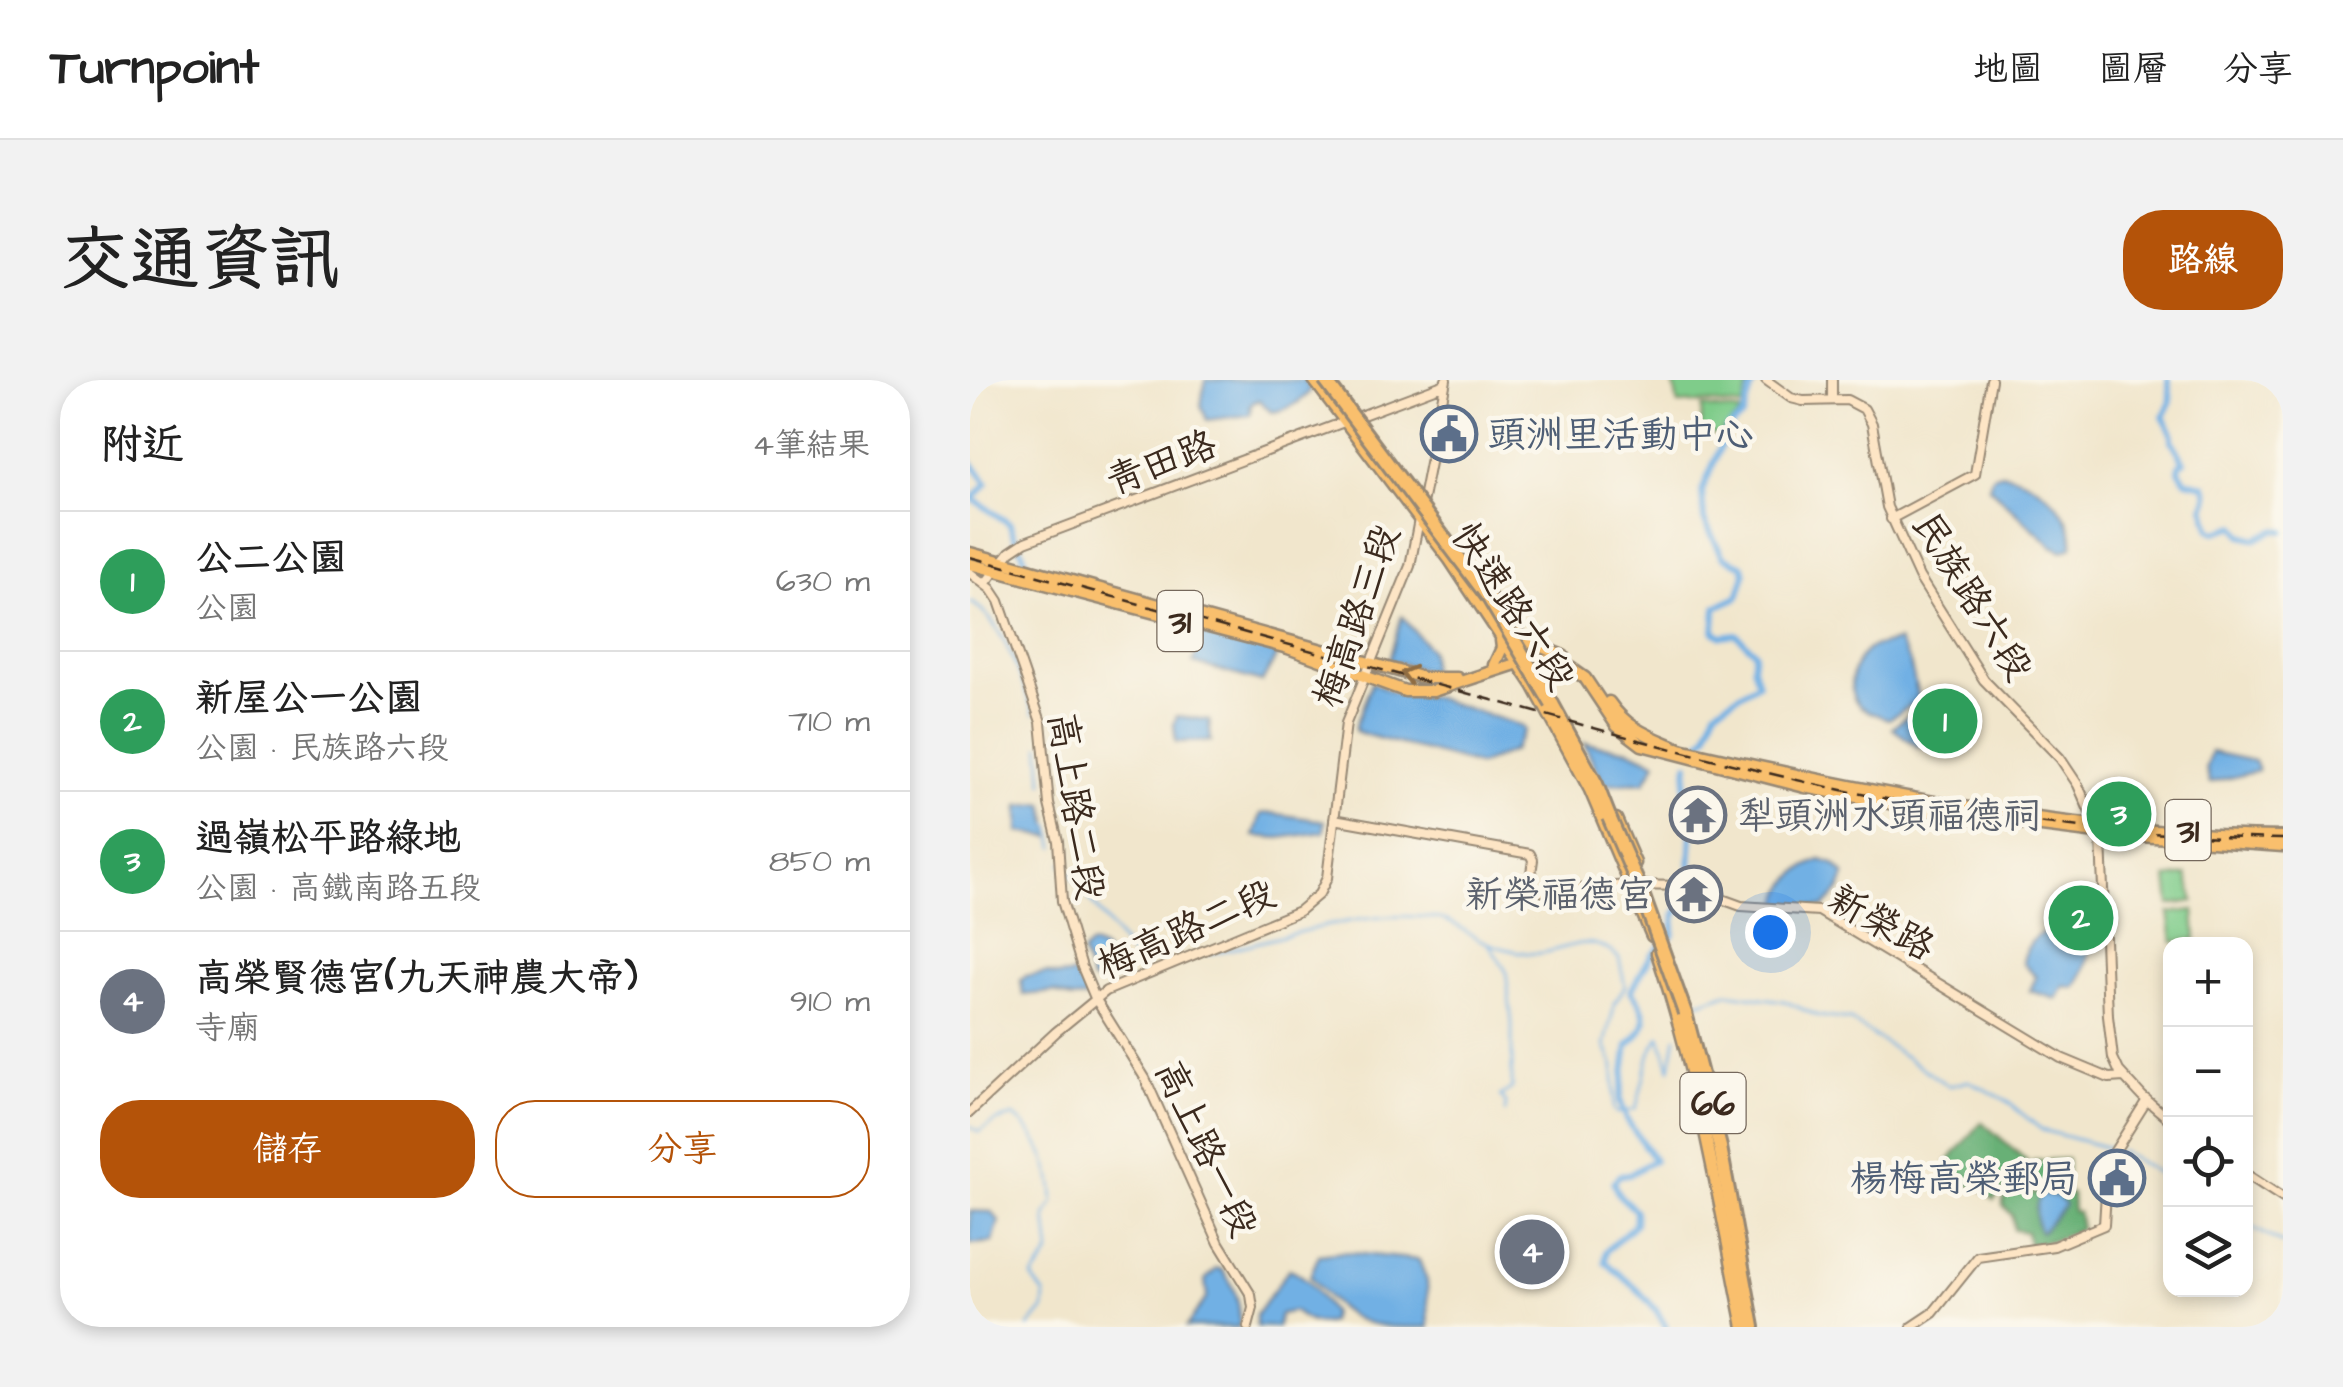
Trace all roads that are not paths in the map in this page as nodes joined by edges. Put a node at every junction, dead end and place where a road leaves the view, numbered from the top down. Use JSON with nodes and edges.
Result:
{"nodes":[{"id":1,"x":1322,"y":380,"type":"edge"},
{"id":2,"x":1766,"y":380,"type":"edge"},
{"id":3,"x":1832,"y":380,"type":"edge"},
{"id":4,"x":1991,"y":380,"type":"edge"},
{"id":5,"x":1446,"y":382,"type":"edge"},
{"id":6,"x":1832,"y":400,"type":"junction"},
{"id":7,"x":1357,"y":417,"type":"junction"},
{"id":8,"x":1344,"y":422,"type":"junction"},
{"id":9,"x":1423,"y":500,"type":"junction"},
{"id":10,"x":1420,"y":517,"type":"junction"},
{"id":11,"x":1891,"y":519,"type":"junction"},
{"id":12,"x":970,"y":553,"type":"edge"},
{"id":13,"x":1004,"y":561,"type":"junction"},
{"id":14,"x":970,"y":564,"type":"edge"},
{"id":15,"x":995,"y":572,"type":"junction"},
{"id":16,"x":970,"y":573,"type":"edge"},
{"id":17,"x":985,"y":584,"type":"junction"},
{"id":18,"x":1504,"y":628,"type":"junction"},
{"id":19,"x":1529,"y":656,"type":"junction"},
{"id":20,"x":1559,"y":658,"type":"junction"},
{"id":21,"x":1517,"y":661,"type":"junction"},
{"id":22,"x":1367,"y":668,"type":"junction"},
{"id":23,"x":1491,"y":668,"type":"junction"},
{"id":24,"x":1537,"y":681,"type":"junction"},
{"id":25,"x":1676,"y":747,"type":"junction"},
{"id":26,"x":1578,"y":754,"type":"junction"},
{"id":27,"x":1774,"y":775,"type":"junction"},
{"id":28,"x":1594,"y":786,"type":"junction"},
{"id":29,"x":1946,"y":801,"type":"junction"},
{"id":30,"x":1928,"y":802,"type":"junction"},
{"id":31,"x":2086,"y":803,"type":"junction"},
{"id":32,"x":1946,"y":814,"type":"junction"},
{"id":33,"x":1334,"y":816,"type":"junction"},
{"id":34,"x":1932,"y":816,"type":"junction"},
{"id":35,"x":2078,"y":818,"type":"junction"},
{"id":36,"x":2097,"y":830,"type":"junction"},
{"id":37,"x":2283,"y":836,"type":"edge"},
{"id":38,"x":2283,"y":848,"type":"edge"},
{"id":39,"x":1629,"y":886,"type":"junction"},
{"id":40,"x":1643,"y":886,"type":"junction"},
{"id":41,"x":1096,"y":998,"type":"junction"},
{"id":42,"x":2122,"y":1078,"type":"junction"},
{"id":43,"x":2146,"y":1102,"type":"junction"},
{"id":44,"x":970,"y":1112,"type":"edge"},
{"id":45,"x":2164,"y":1117,"type":"edge"},
{"id":46,"x":2253,"y":1177,"type":"edge"},
{"id":47,"x":2283,"y":1196,"type":"edge"},
{"id":48,"x":1248,"y":1327,"type":"edge"},
{"id":49,"x":1751,"y":1327,"type":"edge"},
{"id":50,"x":1914,"y":1327,"type":"edge"}],
"edges":[{"from":1,"to":7,"type":"main road","name":"快速路六段","number":"66"},
{"from":1,"to":8,"type":"main road","name":"快速路六段","number":"66"},
{"from":1,"to":28,"type":"highway","number":"66","bridge":true},
{"from":2,"to":6,"type":"street","name":"民族路六段"},
{"from":3,"to":6,"type":"street"},
{"from":4,"to":11,"type":"street"},
{"from":5,"to":7,"type":"street","name":"青田路"},
{"from":5,"to":9,"type":"street","name":"梅高路三段"},
{"from":6,"to":11,"type":"street","name":"民族路六段"},
{"from":7,"to":8,"type":"street","name":"青田路"},
{"from":7,"to":9,"type":"main road","name":"快速路六段","number":"66"},
{"from":8,"to":10,"type":"main road","name":"快速路六段","number":"66"},
{"from":8,"to":13,"type":"street","name":"青田路"},
{"from":9,"to":10,"type":"street","name":"梅高路三段"},
{"from":9,"to":18,"type":"main road","name":"快速路六段","number":"66"},
{"from":10,"to":18,"type":"main road","name":"快速路六段","number":"66"},
{"from":10,"to":22,"type":"street","name":"梅高路三段"},
{"from":11,"to":31,"type":"street","name":"民族路六段"},
{"from":12,"to":13,"type":"main road","number":"31"},
{"from":13,"to":15,"type":"street","name":"青田路"},
{"from":13,"to":22,"type":"main road","number":"31"},
{"from":14,"to":15,"type":"main road","number":"31"},
{"from":15,"to":17,"type":"street"},
{"from":15,"to":22,"type":"main road","number":"31"},
{"from":16,"to":17,"type":"street"},
{"from":17,"to":41,"type":"street","name":"高上路二段"},
{"from":18,"to":19,"type":"main road","name":"快速路六段","number":"66"},
{"from":18,"to":20,"type":"main road","number":"31"},
{"from":18,"to":21,"type":"main road","name":"快速路六段","number":"66"},
{"from":18,"to":23,"type":"main road"},
{"from":19,"to":20,"type":"main road","number":"31"},
{"from":19,"to":21,"type":"main road","number":"31"},
{"from":19,"to":24,"type":"main road","name":"快速路六段","number":"66"},
{"from":20,"to":24,"type":"main road"},
{"from":20,"to":25,"type":"main road","number":"31"},
{"from":20,"to":27,"type":"main road","number":"31"},
{"from":21,"to":23,"type":"main road","number":"31"},
{"from":21,"to":24,"type":"main road","name":"快速路六段","number":"66"},
{"from":23,"to":22,"type":"main road","number":"31","one_way":true},
{"from":22,"to":23,"type":"main road","number":"31"},
{"from":22,"to":33,"type":"street","name":"梅高路三段"},
{"from":23,"to":24,"type":"main road"},
{"from":24,"to":26,"type":"main road","name":"快速路六段","number":"66"},
{"from":25,"to":27,"type":"main road","number":"31"},
{"from":25,"to":27,"type":"main road","number":"31"},
{"from":26,"to":28,"type":"highway"},
{"from":26,"to":39,"type":"main road","name":"快速路六段","number":"66"},
{"from":26,"to":40,"type":"main road","name":"快速路六段","number":"66"},
{"from":27,"to":29,"type":"main road","number":"31"},
{"from":27,"to":30,"type":"main road","number":"31"},
{"from":27,"to":32,"type":"main road","number":"31"},
{"from":27,"to":34,"type":"main road","number":"31"},
{"from":28,"to":49,"type":"highway","number":"66","bridge":true},
{"from":29,"to":30,"type":"main road"},
{"from":29,"to":35,"type":"main road","number":"31"},
{"from":30,"to":36,"type":"main road","number":"31"},
{"from":31,"to":35,"type":"street"},
{"from":31,"to":36,"type":"street","name":"民族路六段"},
{"from":32,"to":34,"type":"main road"},
{"from":32,"to":36,"type":"main road","number":"31"},
{"from":33,"to":39,"type":"street","name":"新榮路"},
{"from":33,"to":41,"type":"street","name":"梅高路二段"},
{"from":34,"to":36,"type":"main road","number":"31"},
{"from":35,"to":36,"type":"main road","number":"31"},
{"from":36,"to":37,"type":"main road","number":"31"},
{"from":36,"to":38,"type":"main road","number":"31"},
{"from":36,"to":42,"type":"street","name":"民族路六段"},
{"from":36,"to":42,"type":"street","name":"民族路六段"},
{"from":39,"to":40,"type":"street","name":"新榮路"},
{"from":39,"to":49,"type":"main road","number":"66","bridge":true},
{"from":40,"to":42,"type":"street","name":"新榮路"},
{"from":40,"to":49,"type":"main road","number":"66"},
{"from":41,"to":44,"type":"street","name":"梅高路二段"},
{"from":41,"to":48,"type":"street","name":"高上路一段"},
{"from":42,"to":43,"type":"street"},
{"from":43,"to":45,"type":"street"},
{"from":43,"to":50,"type":"street"},
{"from":46,"to":47,"type":"street"}]}
